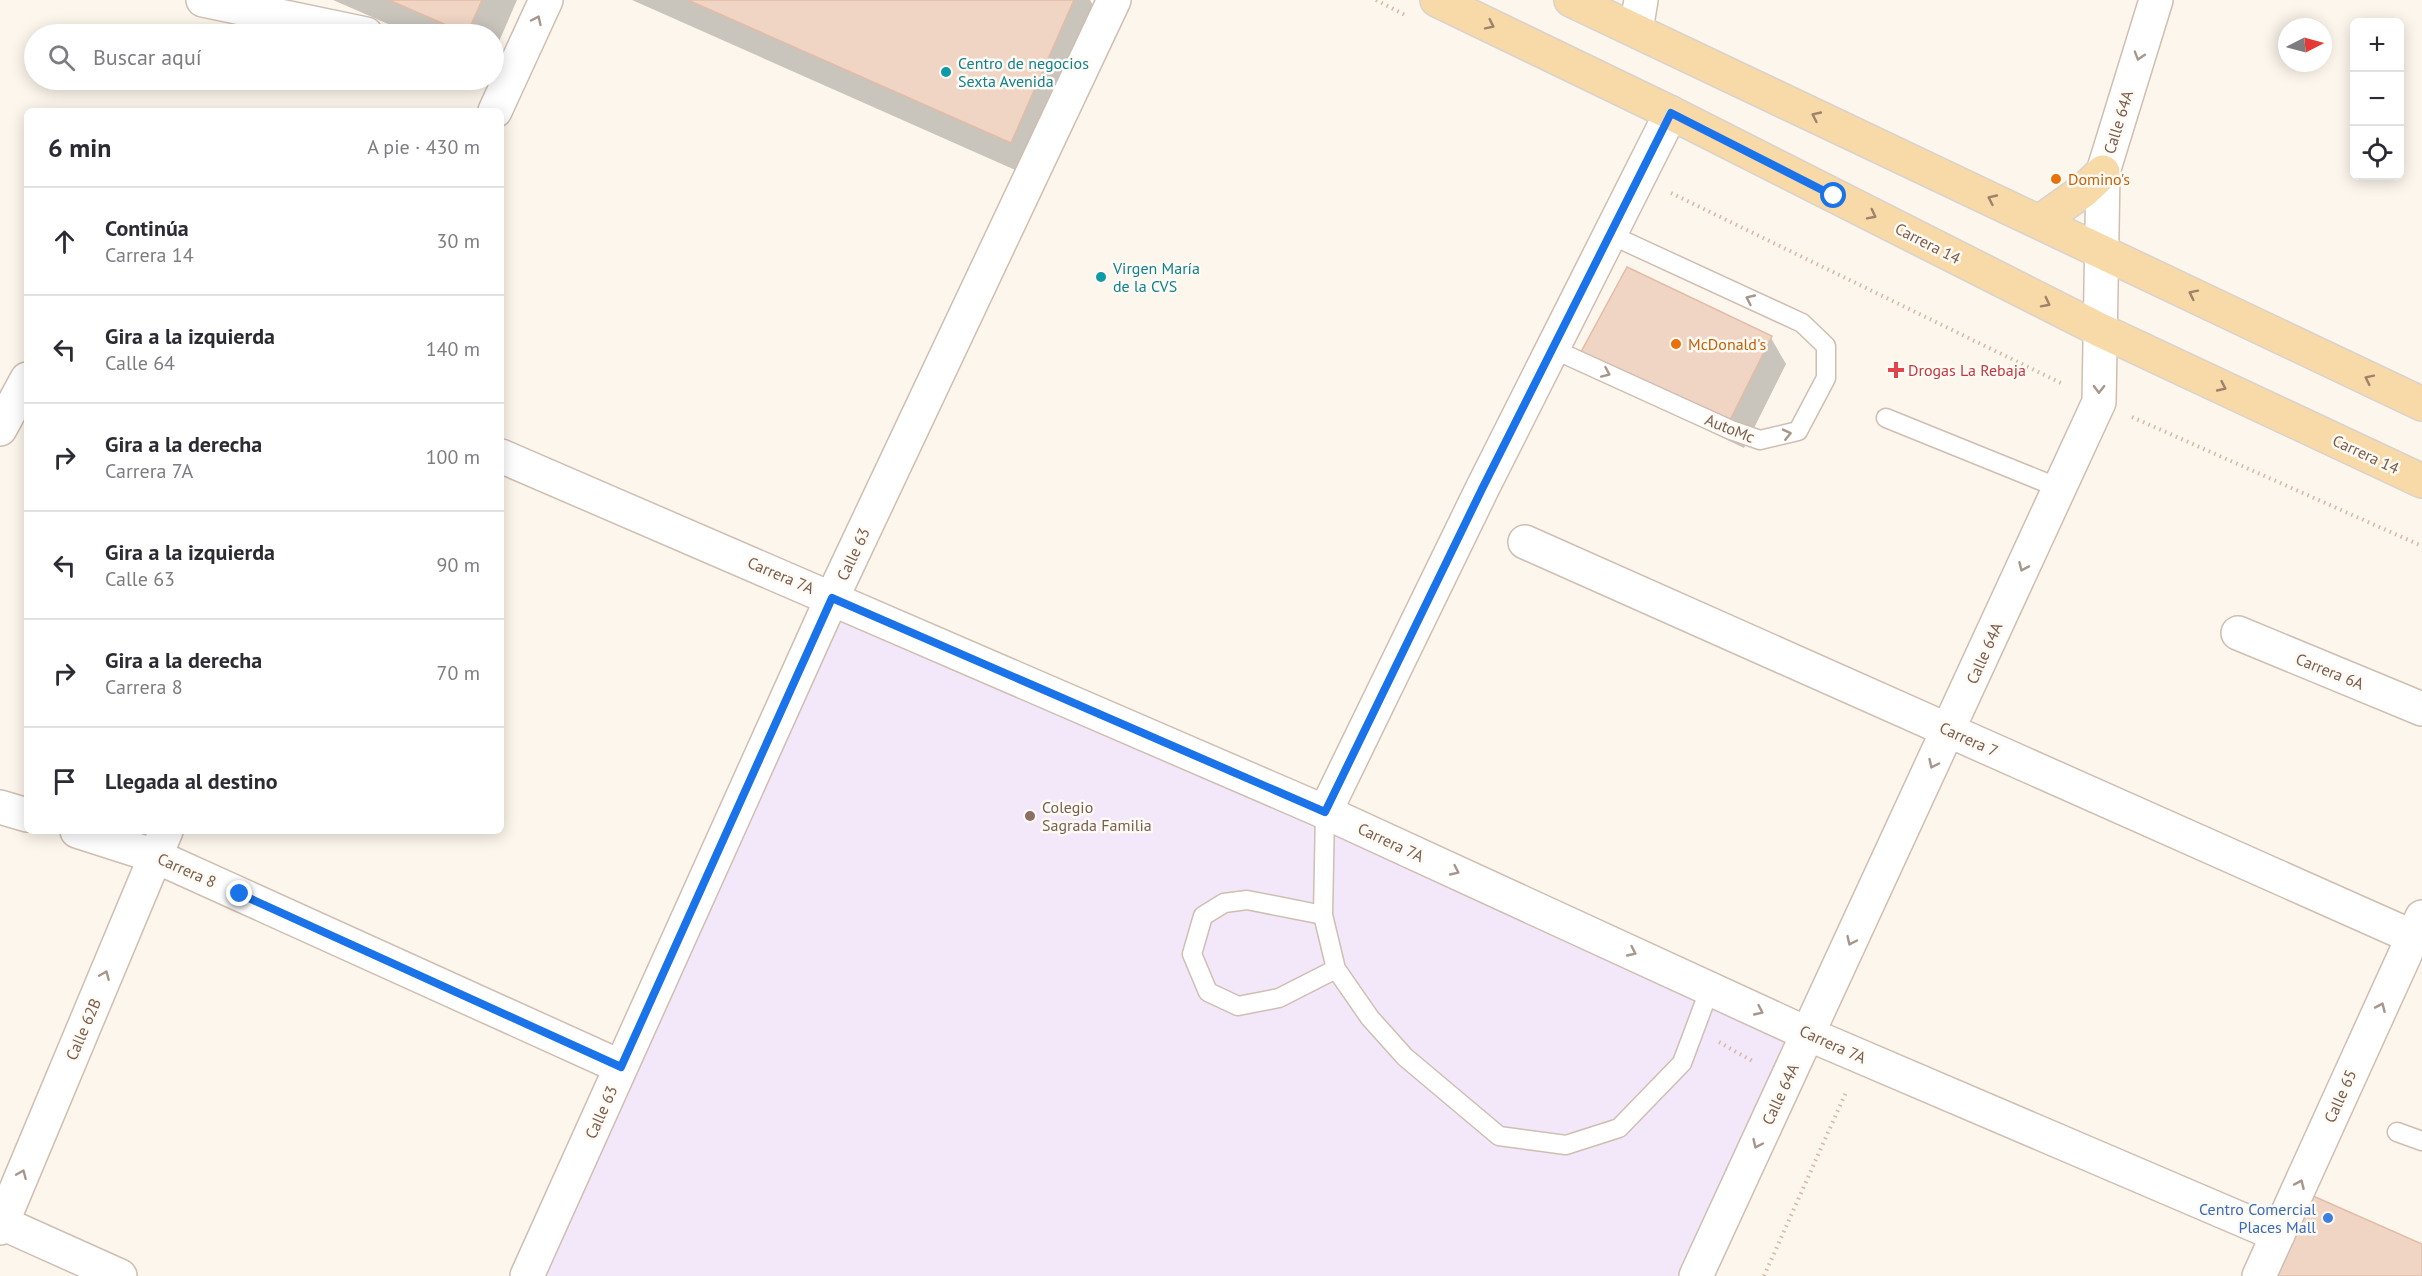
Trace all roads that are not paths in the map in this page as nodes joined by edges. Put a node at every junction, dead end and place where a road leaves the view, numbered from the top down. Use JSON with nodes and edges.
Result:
{"nodes":[{"id":1,"x":204,"y":0,"type":"edge"},
{"id":2,"x":546,"y":0,"type":"edge"},
{"id":3,"x":1114,"y":0,"type":"edge"},
{"id":4,"x":1437,"y":0,"type":"edge"},
{"id":5,"x":1571,"y":0,"type":"edge"},
{"id":6,"x":2156,"y":0,"type":"edge"},
{"id":7,"x":1639,"y":15,"type":"edge"},
{"id":8,"x":318,"y":24,"type":"edge"},
{"id":9,"x":504,"y":64,"type":"edge"},
{"id":10,"x":499,"y":90,"type":"edge"},
{"id":11,"x":496,"y":108,"type":"edge"},
{"id":12,"x":1671,"y":113,"type":"junction"},
{"id":13,"x":2103,"y":172,"type":"junction"},
{"id":14,"x":2039,"y":222,"type":"junction"},
{"id":15,"x":1610,"y":234,"type":"junction"},
{"id":16,"x":2102,"y":250,"type":"junction"},
{"id":17,"x":2100,"y":330,"type":"junction"},
{"id":18,"x":1553,"y":349,"type":"junction"},
{"id":19,"x":24,"y":385,"type":"edge"},
{"id":20,"x":2422,"y":404,"type":"edge"},
{"id":21,"x":1886,"y":418,"type":"dead end"},
{"id":22,"x":0,"y":429,"type":"edge"},
{"id":23,"x":504,"y":457,"type":"edge"},
{"id":24,"x":2422,"y":481,"type":"edge"},
{"id":25,"x":2059,"y":488,"type":"junction"},
{"id":26,"x":1525,"y":542,"type":"dead end"},
{"id":27,"x":832,"y":598,"type":"junction"},
{"id":28,"x":2238,"y":633,"type":"dead end"},
{"id":29,"x":2422,"y":709,"type":"edge"},
{"id":30,"x":1949,"y":730,"type":"junction"},
{"id":31,"x":0,"y":807,"type":"edge"},
{"id":32,"x":1325,"y":812,"type":"junction"},
{"id":33,"x":24,"y":814,"type":"edge"},
{"id":34,"x":98,"y":834,"type":"edge"},
{"id":35,"x":161,"y":843,"type":"edge"},
{"id":36,"x":1323,"y":915,"type":"junction"},
{"id":37,"x":2417,"y":927,"type":"edge"},
{"id":38,"x":1336,"y":969,"type":"junction"},
{"id":39,"x":1710,"y":988,"type":"junction"},
{"id":40,"x":1808,"y":1034,"type":"junction"},
{"id":41,"x":621,"y":1067,"type":"junction"},
{"id":42,"x":2397,"y":1132,"type":"dead end"},
{"id":43,"x":2422,"y":1142,"type":"edge"},
{"id":44,"x":1,"y":1225,"type":"edge"},
{"id":45,"x":2278,"y":1235,"type":"junction"},
{"id":46,"x":120,"y":1276,"type":"edge"},
{"id":47,"x":527,"y":1276,"type":"edge"},
{"id":48,"x":1696,"y":1276,"type":"edge"},
{"id":49,"x":2259,"y":1276,"type":"edge"}],
"edges":[{"from":1,"to":8,"type":"street"},
{"from":9,"to":2,"type":"street","one_way":true},
{"from":3,"to":27,"type":"street","name":"Calle 63"},
{"from":4,"to":12,"type":"main road","name":"Carrera 14","one_way":true},
{"from":5,"to":7,"type":"main road"},
{"from":6,"to":13,"type":"street","name":"Calle 64A","one_way":true},
{"from":14,"to":7,"type":"main road","one_way":true},
{"from":10,"to":11,"type":"street"},
{"from":12,"to":15,"type":"street"},
{"from":12,"to":17,"type":"main road","name":"Carrera 14","one_way":true},
{"from":13,"to":14,"type":"main road"},
{"from":13,"to":16,"type":"street","name":"Calle 64A"},
{"from":14,"to":16,"type":"main road"},
{"from":15,"to":18,"type":"street"},
{"from":18,"to":15,"type":"lane","name":"AutoMc","one_way":true},
{"from":16,"to":17,"type":"street","name":"Calle 64A"},
{"from":20,"to":16,"type":"main road","one_way":true},
{"from":17,"to":24,"type":"main road","name":"Carrera 14","one_way":true},
{"from":17,"to":25,"type":"street","name":"Calle 64A","one_way":true},
{"from":18,"to":32,"type":"street"},
{"from":19,"to":22,"type":"street"},
{"from":21,"to":25,"type":"lane"},
{"from":23,"to":27,"type":"street","name":"Carrera 7A"},
{"from":25,"to":30,"type":"street","name":"Calle 64A","one_way":true},
{"from":26,"to":30,"type":"street","name":"Carrera 7"},
{"from":27,"to":32,"type":"street","name":"Carrera 7A"},
{"from":27,"to":41,"type":"street","name":"Calle 63"},
{"from":28,"to":29,"type":"street","name":"Carrera 6A"},
{"from":30,"to":37,"type":"street","name":"Carrera 7"},
{"from":30,"to":40,"type":"street","name":"Calle 64A","one_way":true},
{"from":31,"to":33,"type":"street"},
{"from":32,"to":36,"type":"lane"},
{"from":32,"to":39,"type":"street","name":"Carrera 7A","one_way":true},
{"from":34,"to":35,"type":"street","name":"Carrera 8"},
{"from":35,"to":41,"type":"street","name":"Carrera 8"},
{"from":44,"to":35,"type":"street","name":"Calle 62B","one_way":true},
{"from":36,"to":38,"type":"lane"},
{"from":36,"to":38,"type":"lane"},
{"from":45,"to":37,"type":"street","name":"Calle 65","one_way":true},
{"from":38,"to":39,"type":"lane"},
{"from":39,"to":40,"type":"street","name":"Carrera 7A","one_way":true},
{"from":40,"to":45,"type":"street","name":"Carrera 7A"},
{"from":40,"to":48,"type":"street","name":"Calle 64A","one_way":true},
{"from":41,"to":47,"type":"street","name":"Calle 63"},
{"from":42,"to":43,"type":"lane"},
{"from":44,"to":46,"type":"street"},
{"from":45,"to":49,"type":"street","name":"Calle 65"}]}
